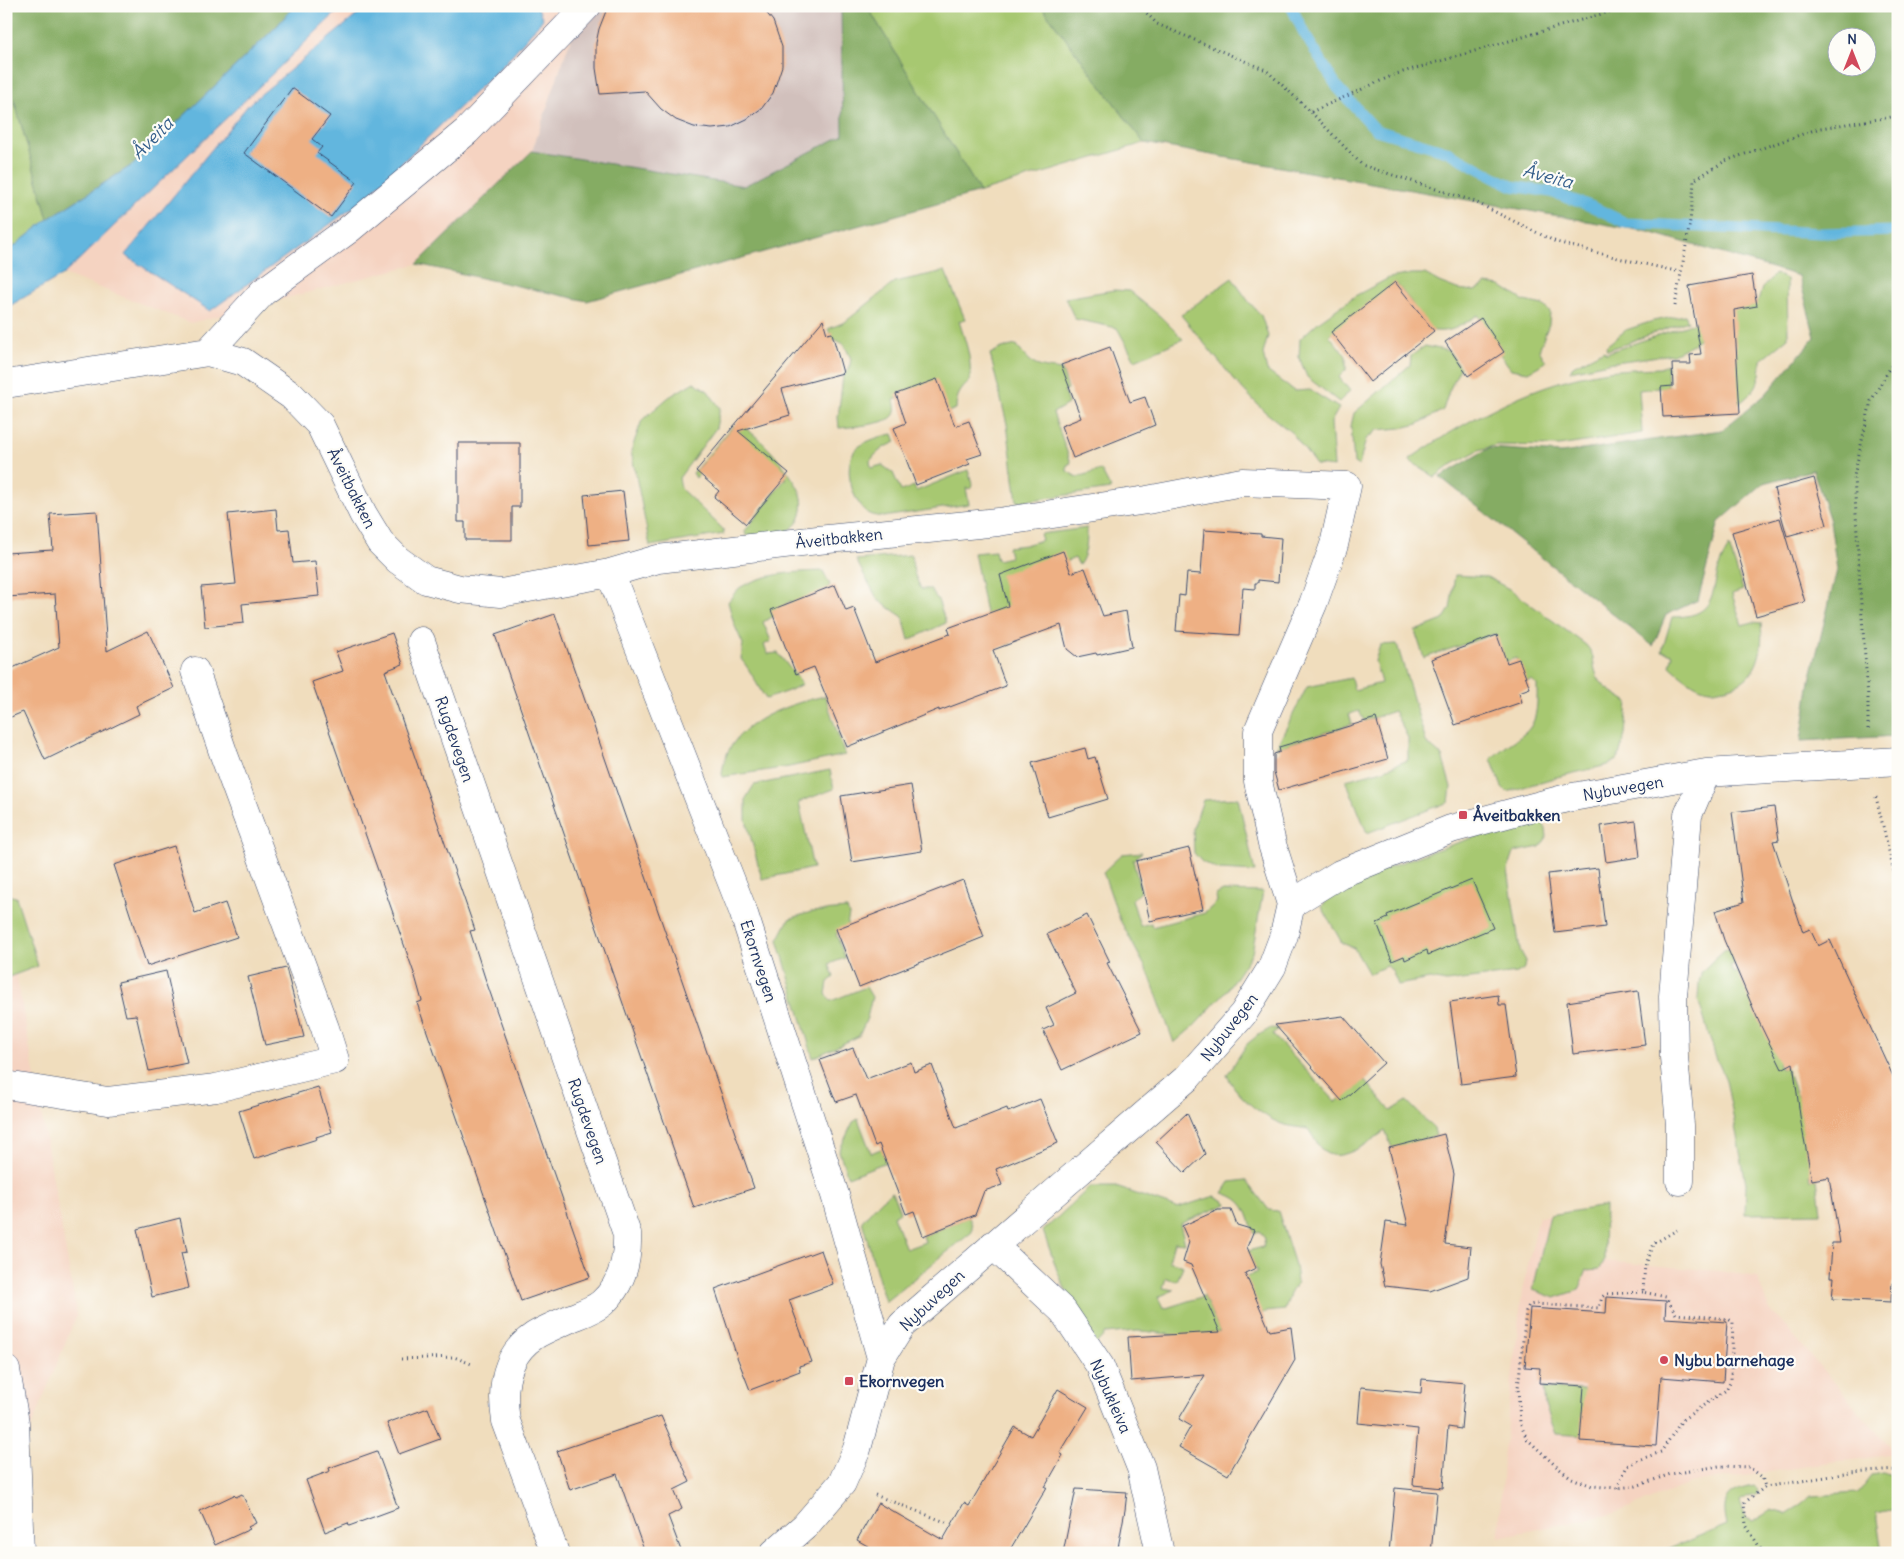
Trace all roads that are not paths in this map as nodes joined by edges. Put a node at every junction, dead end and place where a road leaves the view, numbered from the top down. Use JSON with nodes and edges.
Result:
{"nodes":[{"id":1,"x":587,"y":6,"type":"edge"},
{"id":2,"x":208,"y":352,"type":"junction"},
{"id":3,"x":6,"y":384,"type":"edge"},
{"id":4,"x":610,"y":573,"type":"junction"},
{"id":5,"x":421,"y":641,"type":"dead end"},
{"id":6,"x":195,"y":671,"type":"dead end"},
{"id":7,"x":1898,"y":761,"type":"edge"},
{"id":8,"x":1706,"y":773,"type":"junction"},
{"id":9,"x":1291,"y":904,"type":"junction"},
{"id":10,"x":6,"y":1085,"type":"edge"},
{"id":11,"x":1680,"y":1181,"type":"dead end"},
{"id":12,"x":993,"y":1245,"type":"junction"},
{"id":13,"x":881,"y":1358,"type":"junction"},
{"id":14,"x":6,"y":1370,"type":"edge"},
{"id":15,"x":11,"y":1484,"type":"edge"},
{"id":16,"x":20,"y":1553,"type":"edge"},
{"id":17,"x":555,"y":1553,"type":"edge"},
{"id":18,"x":774,"y":1553,"type":"edge"},
{"id":19,"x":1160,"y":1553,"type":"edge"}],
"edges":[{"from":1,"to":2,"type":"street"},
{"from":2,"to":3,"type":"street","name":"Åveitbakken"},
{"from":2,"to":4,"type":"street","name":"Åveitbakken"},
{"from":4,"to":9,"type":"street","name":"Åveitbakken"},
{"from":4,"to":13,"type":"street","name":"Ekornvegen"},
{"from":5,"to":17,"type":"street","name":"Rugdevegen"},
{"from":6,"to":10,"type":"street"},
{"from":7,"to":8,"type":"street","name":"Nybuvegen"},
{"from":8,"to":9,"type":"street","name":"Nybuvegen"},
{"from":8,"to":11,"type":"street"},
{"from":9,"to":12,"type":"street","name":"Nybuvegen"},
{"from":12,"to":13,"type":"street","name":"Nybuvegen"},
{"from":12,"to":19,"type":"street","name":"Nybukleiva"},
{"from":13,"to":18,"type":"street","name":"Nybuvegen"},
{"from":14,"to":15,"type":"street"},
{"from":15,"to":16,"type":"street"}]}
